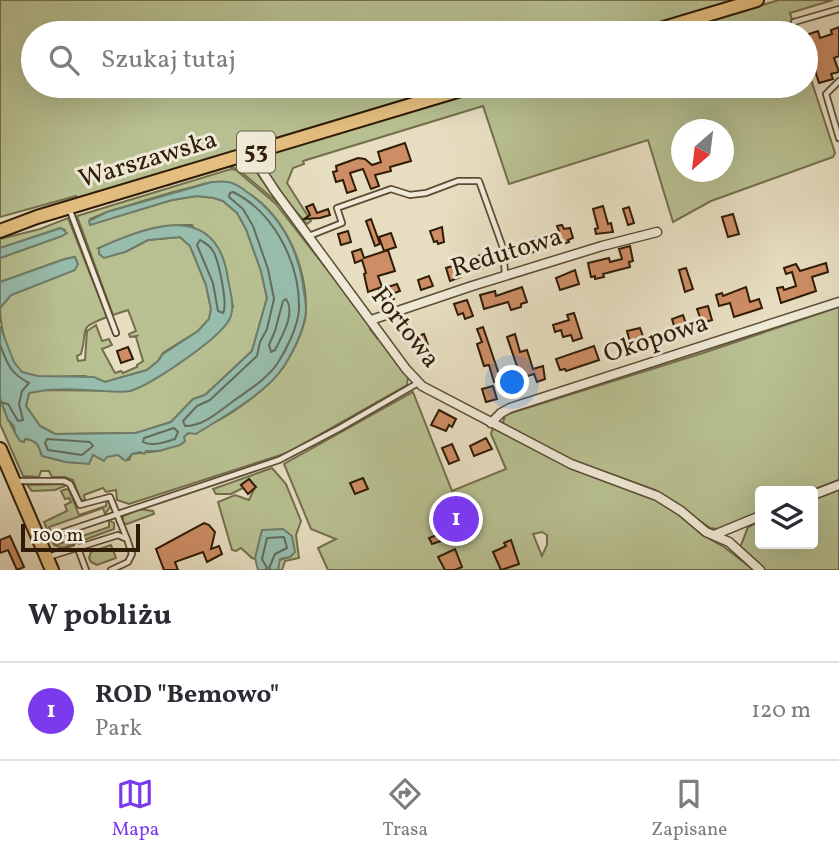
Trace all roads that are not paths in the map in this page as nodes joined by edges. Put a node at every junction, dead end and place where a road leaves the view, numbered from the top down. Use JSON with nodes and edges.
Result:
{"nodes":[{"id":1,"x":757,"y":0,"type":"edge"},
{"id":2,"x":839,"y":9,"type":"edge"},
{"id":3,"x":687,"y":21,"type":"edge"},
{"id":4,"x":797,"y":21,"type":"edge"},
{"id":5,"x":839,"y":81,"type":"edge"},
{"id":6,"x":434,"y":98,"type":"edge"},
{"id":7,"x":839,"y":138,"type":"edge"},
{"id":8,"x":250,"y":153,"type":"junction"},
{"id":9,"x":69,"y":208,"type":"junction"},
{"id":10,"x":37,"y":217,"type":"junction"},
{"id":11,"x":0,"y":224,"type":"edge"},
{"id":12,"x":0,"y":231,"type":"edge"},
{"id":13,"x":657,"y":232,"type":"dead end"},
{"id":14,"x":309,"y":236,"type":"junction"},
{"id":15,"x":505,"y":275,"type":"junction"},
{"id":16,"x":839,"y":302,"type":"edge"},
{"id":17,"x":371,"y":320,"type":"junction"},
{"id":18,"x":116,"y":332,"type":"dead end"},
{"id":19,"x":418,"y":383,"type":"junction"},
{"id":20,"x":491,"y":423,"type":"junction"},
{"id":21,"x":0,"y":449,"type":"edge"},
{"id":22,"x":14,"y":481,"type":"junction"},
{"id":23,"x":839,"y":485,"type":"edge"},
{"id":24,"x":818,"y":493,"type":"edge"},
{"id":25,"x":117,"y":513,"type":"junction"},
{"id":26,"x":755,"y":518,"type":"edge"},
{"id":27,"x":55,"y":535,"type":"dead end"},
{"id":28,"x":714,"y":535,"type":"junction"},
{"id":29,"x":127,"y":539,"type":"junction"},
{"id":30,"x":77,"y":546,"type":"junction"},
{"id":31,"x":47,"y":557,"type":"junction"},
{"id":32,"x":52,"y":570,"type":"edge"},
{"id":33,"x":86,"y":570,"type":"edge"},
{"id":34,"x":111,"y":570,"type":"edge"},
{"id":35,"x":760,"y":570,"type":"edge"}],
"edges":[{"from":1,"to":3,"type":"main road"},
{"from":2,"to":4,"type":"lane"},
{"from":5,"to":7,"type":"lane"},
{"from":6,"to":8,"type":"main road","name":"Warszawska","number":"53"},
{"from":8,"to":9,"type":"main road","name":"Warszawska","number":"53"},
{"from":8,"to":14,"type":"street","name":"Fortowa"},
{"from":9,"to":10,"type":"main road","name":"Warszawska","number":"53"},
{"from":9,"to":18,"type":"lane"},
{"from":10,"to":11,"type":"main road","name":"Warszawska","number":"53"},
{"from":10,"to":12,"type":"main road","name":"Warszawska","number":"53"},
{"from":13,"to":15,"type":"street","name":"Redutowa"},
{"from":14,"to":15,"type":"lane"},
{"from":14,"to":17,"type":"street","name":"Fortowa"},
{"from":15,"to":17,"type":"street","name":"Redutowa"},
{"from":16,"to":20,"type":"street","name":"Okopowa"},
{"from":17,"to":19,"type":"street","name":"Fortowa"},
{"from":19,"to":20,"type":"street","name":"Fortowa"},
{"from":19,"to":25,"type":"lane"},
{"from":20,"to":28,"type":"street","name":"Fortowa"},
{"from":21,"to":22,"type":"main road"},
{"from":22,"to":25,"type":"lane"},
{"from":22,"to":31,"type":"main road"},
{"from":23,"to":24,"type":"street"},
{"from":25,"to":27,"type":"lane"},
{"from":25,"to":29,"type":"lane"},
{"from":26,"to":28,"type":"street"},
{"from":28,"to":35,"type":"street","name":"Fortowa"},
{"from":29,"to":30,"type":"lane"},
{"from":29,"to":34,"type":"lane"},
{"from":30,"to":31,"type":"lane"},
{"from":30,"to":33,"type":"lane"},
{"from":31,"to":32,"type":"main road"}]}
